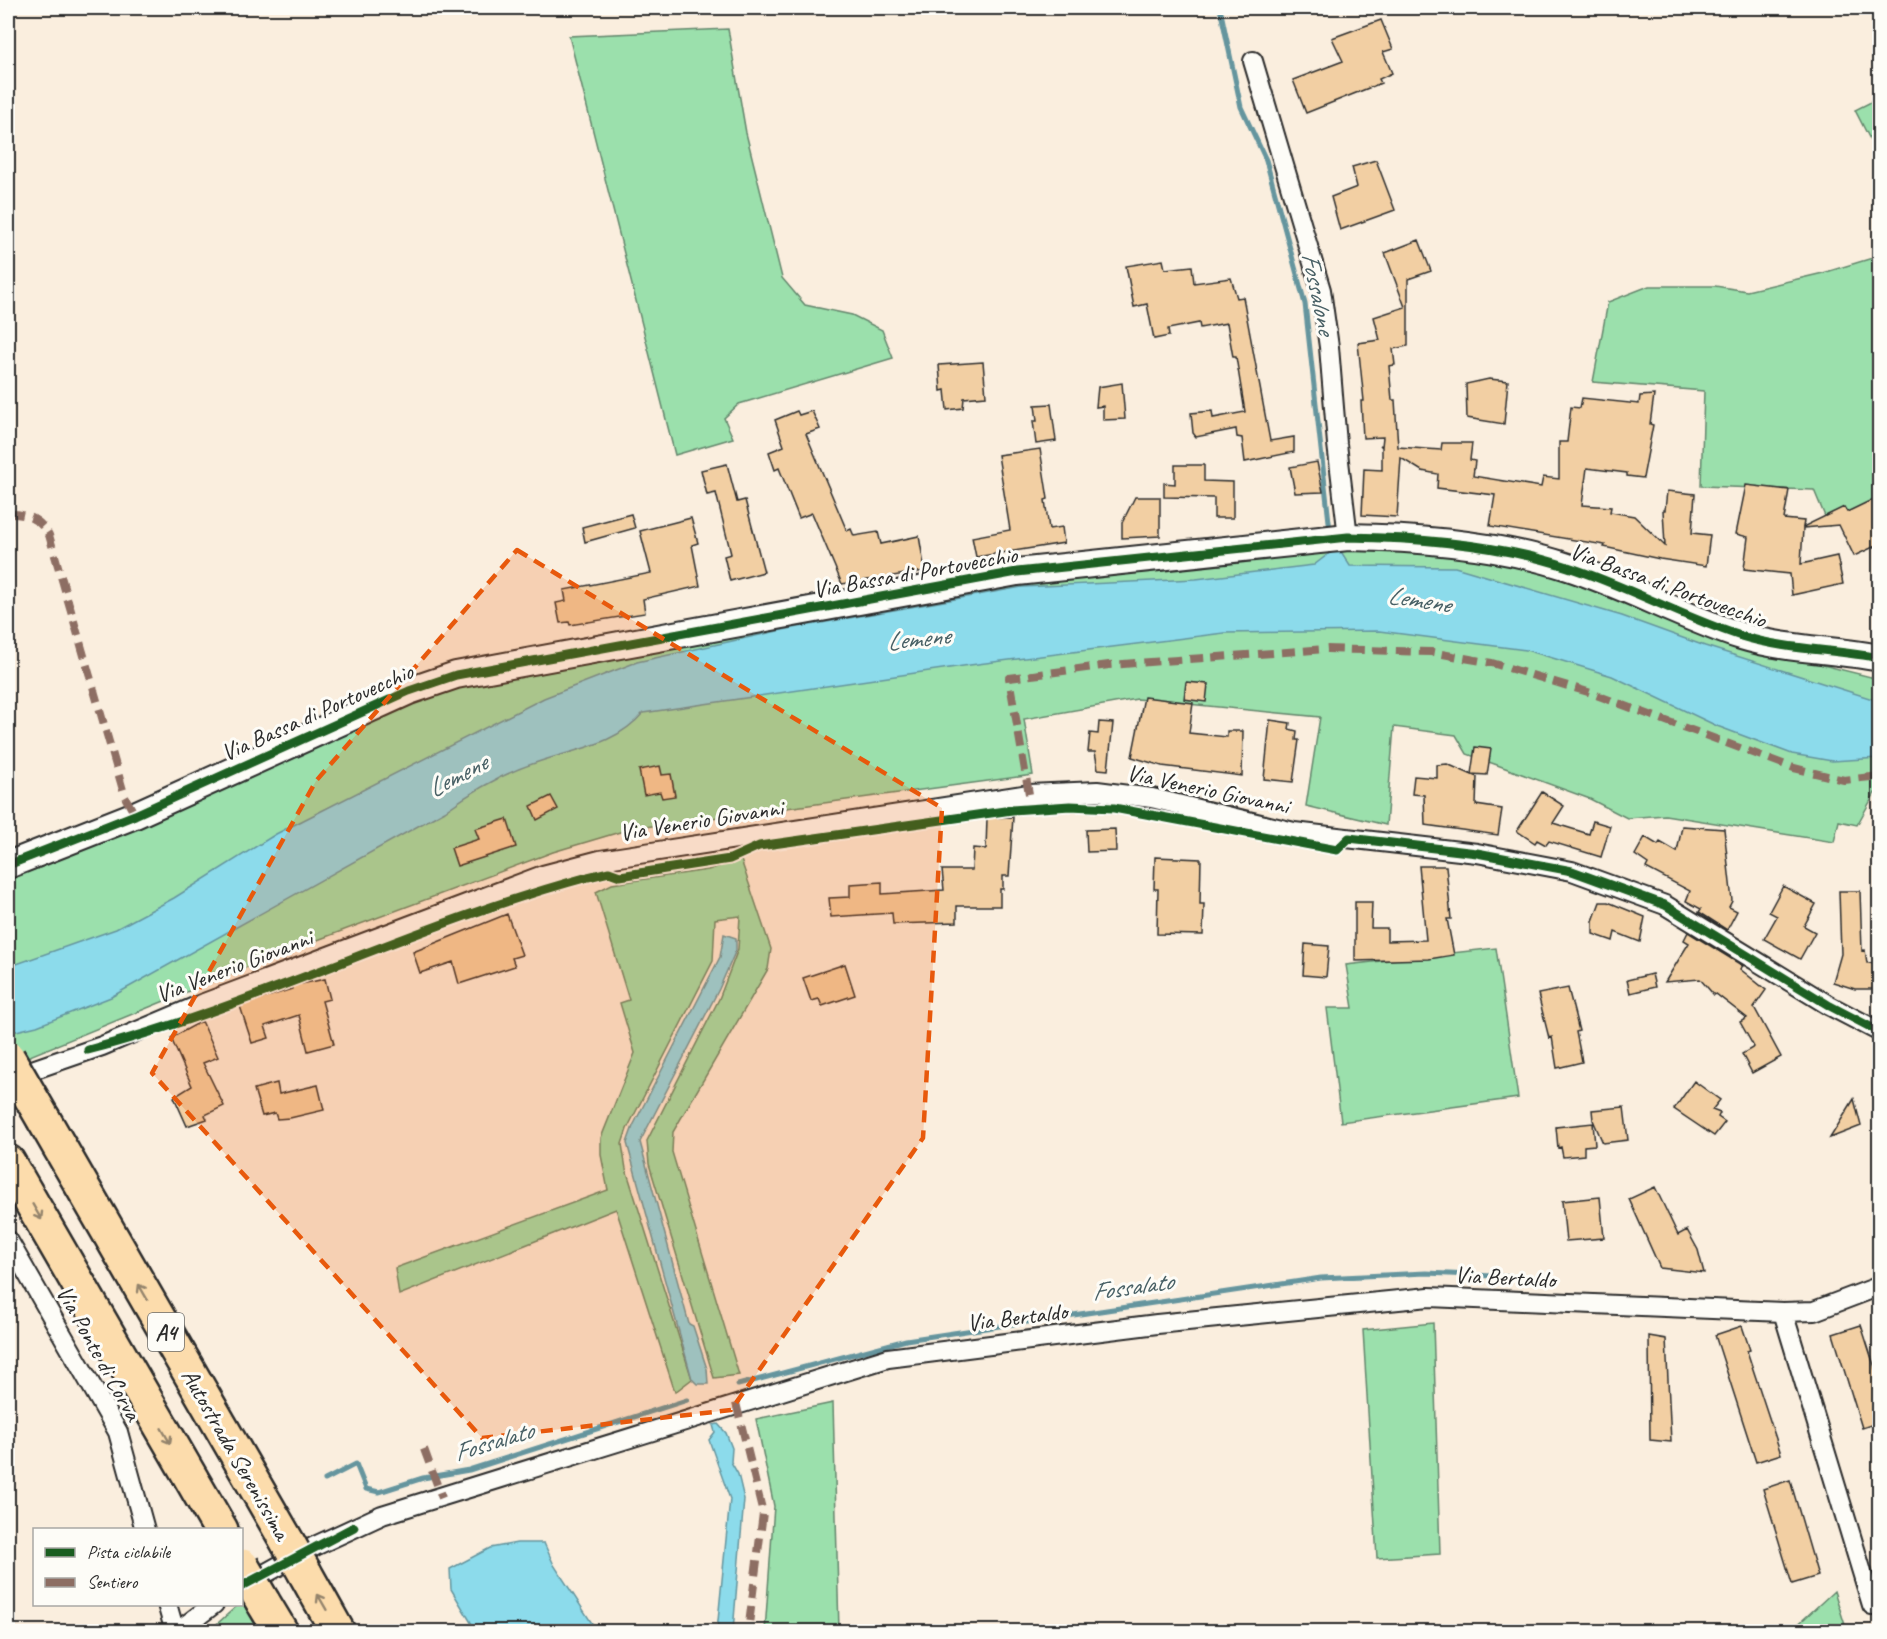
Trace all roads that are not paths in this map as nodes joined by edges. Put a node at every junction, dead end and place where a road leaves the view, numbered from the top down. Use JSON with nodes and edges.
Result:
{"nodes":[{"id":1,"x":1253,"y":61,"type":"dead end"},
{"id":2,"x":1335,"y":540,"type":"junction"},
{"id":3,"x":1880,"y":641,"type":"edge"},
{"id":4,"x":1854,"y":653,"type":"junction"},
{"id":5,"x":1880,"y":657,"type":"edge"},
{"id":6,"x":8,"y":865,"type":"edge"},
{"id":7,"x":1880,"y":1032,"type":"edge"},
{"id":8,"x":8,"y":1058,"type":"edge"},
{"id":9,"x":8,"y":1078,"type":"edge"},
{"id":10,"x":8,"y":1162,"type":"edge"},
{"id":11,"x":8,"y":1240,"type":"edge"},
{"id":12,"x":1880,"y":1286,"type":"edge"},
{"id":13,"x":1783,"y":1312,"type":"junction"},
{"id":14,"x":144,"y":1528,"type":"edge"},
{"id":15,"x":220,"y":1528,"type":"edge"},
{"id":16,"x":243,"y":1569,"type":"edge"},
{"id":17,"x":252,"y":1594,"type":"edge"},
{"id":18,"x":1872,"y":1605,"type":"dead end"},
{"id":19,"x":167,"y":1606,"type":"edge"},
{"id":20,"x":213,"y":1606,"type":"edge"},
{"id":21,"x":176,"y":1632,"type":"edge"},
{"id":22,"x":281,"y":1632,"type":"edge"},
{"id":23,"x":339,"y":1632,"type":"edge"}],
"edges":[{"from":1,"to":2,"type":"street"},
{"from":2,"to":4,"type":"street","name":"Via Bassa di Portovecchio"},
{"from":2,"to":6,"type":"street","name":"Via Bassa di Portovecchio"},
{"from":3,"to":4,"type":"street"},
{"from":4,"to":5,"type":"street","name":"Via Bassa di Portovecchio"},
{"from":7,"to":9,"type":"street","name":"Via Venerio Giovanni"},
{"from":23,"to":8,"type":"highway","name":"Autostrada Serenissima","number":"A4","one_way":true,"bridge":true},
{"from":10,"to":15,"type":"highway","number":"A4","one_way":true},
{"from":11,"to":14,"type":"street","name":"Via Ponte di Corva"},
{"from":12,"to":13,"type":"street","name":"Via Bertaldo"},
{"from":13,"to":17,"type":"street","name":"Via Bertaldo"},
{"from":13,"to":18,"type":"street"},
{"from":16,"to":17,"type":"highway","bridge":true},
{"from":17,"to":22,"type":"highway"},
{"from":19,"to":21,"type":"street"},
{"from":20,"to":21,"type":"street"}]}
